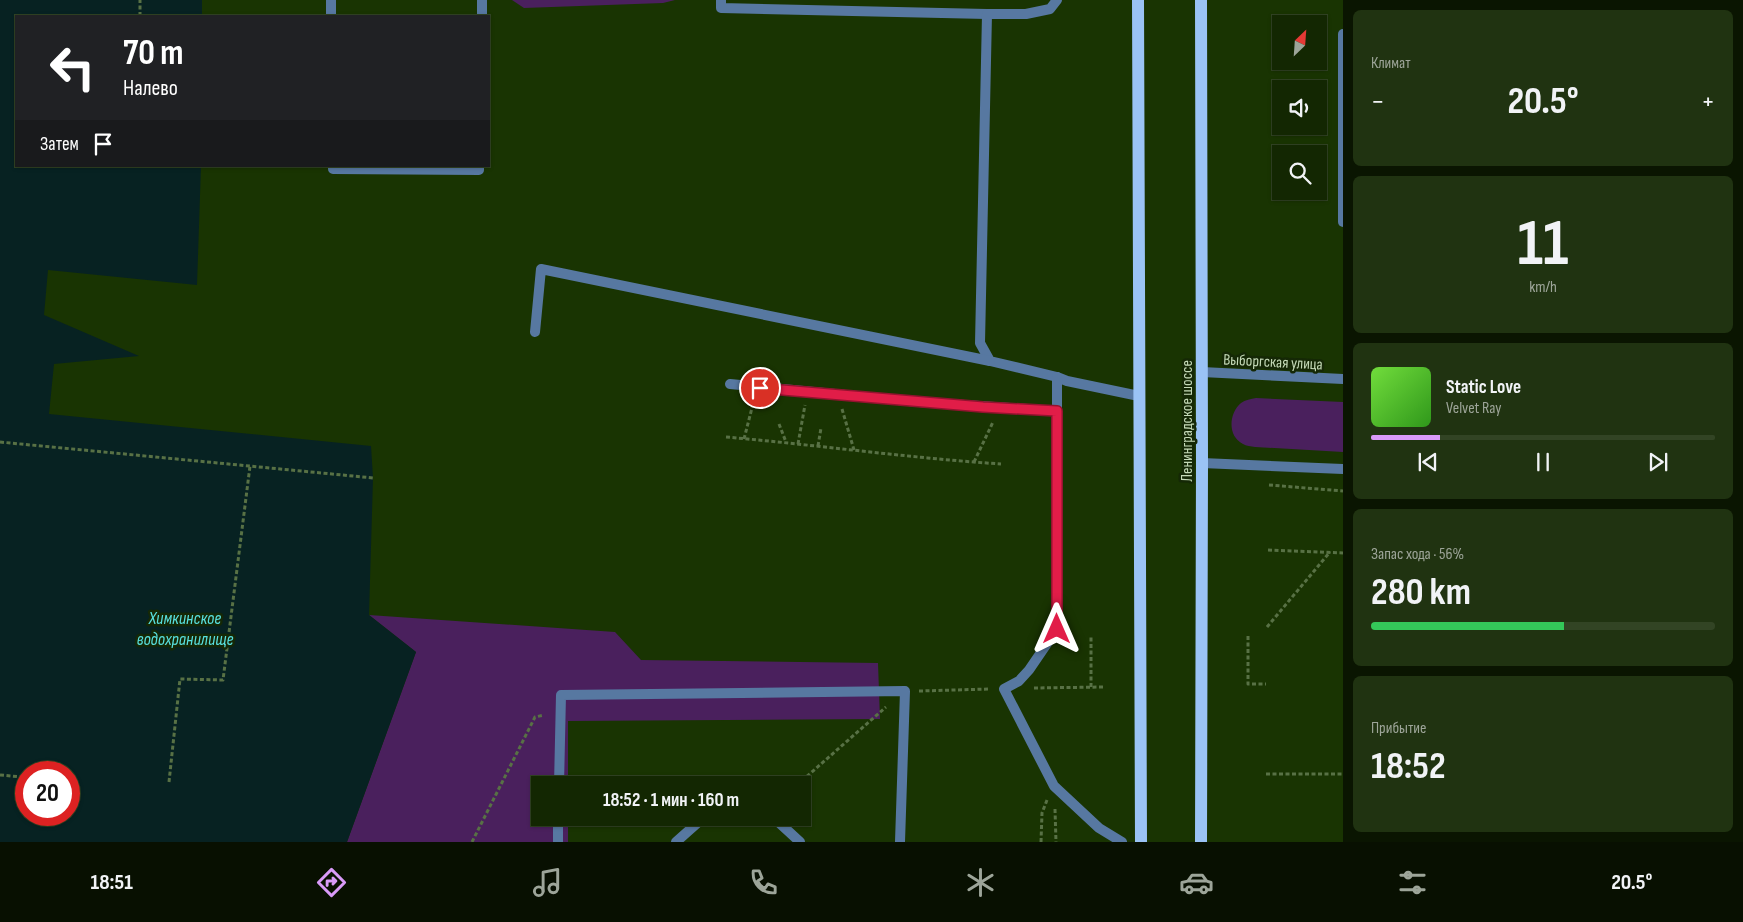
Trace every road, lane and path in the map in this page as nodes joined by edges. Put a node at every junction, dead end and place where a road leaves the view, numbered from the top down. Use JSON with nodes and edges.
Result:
{"nodes":[{"id":1,"x":140,"y":0,"type":"edge"},
{"id":2,"x":331,"y":0,"type":"edge"},
{"id":3,"x":482,"y":0,"type":"edge"},
{"id":4,"x":721,"y":0,"type":"edge"},
{"id":5,"x":1057,"y":0,"type":"edge"},
{"id":6,"x":1138,"y":0,"type":"edge"},
{"id":7,"x":1201,"y":0,"type":"edge"},
{"id":8,"x":987,"y":14,"type":"junction"},
{"id":9,"x":140,"y":15,"type":"edge"},
{"id":10,"x":332,"y":15,"type":"edge"},
{"id":11,"x":482,"y":15,"type":"edge"},
{"id":12,"x":1343,"y":34,"type":"edge"},
{"id":13,"x":333,"y":167,"type":"edge"},
{"id":14,"x":479,"y":167,"type":"edge"},
{"id":15,"x":1343,"y":222,"type":"edge"},
{"id":16,"x":535,"y":332,"type":"dead end"},
{"id":17,"x":990,"y":361,"type":"junction"},
{"id":18,"x":1202,"y":372,"type":"junction"},
{"id":19,"x":1057,"y":377,"type":"junction"},
{"id":20,"x":1343,"y":380,"type":"edge"},
{"id":21,"x":730,"y":384,"type":"dead end"},
{"id":22,"x":755,"y":395,"type":"dead end"},
{"id":23,"x":1139,"y":396,"type":"junction"},
{"id":24,"x":806,"y":399,"type":"dead end"},
{"id":25,"x":840,"y":402,"type":"dead end"},
{"id":26,"x":1057,"y":411,"type":"junction"},
{"id":27,"x":993,"y":421,"type":"dead end"},
{"id":28,"x":779,"y":424,"type":"dead end"},
{"id":29,"x":821,"y":428,"type":"dead end"},
{"id":30,"x":726,"y":437,"type":"dead end"},
{"id":31,"x":744,"y":439,"type":"junction"},
{"id":32,"x":0,"y":442,"type":"edge"},
{"id":33,"x":786,"y":443,"type":"junction"},
{"id":34,"x":798,"y":444,"type":"junction"},
{"id":35,"x":818,"y":446,"type":"junction"},
{"id":36,"x":854,"y":450,"type":"junction"},
{"id":37,"x":974,"y":462,"type":"junction"},
{"id":38,"x":1202,"y":463,"type":"junction"},
{"id":39,"x":1001,"y":464,"type":"dead end"},
{"id":40,"x":250,"y":466,"type":"junction"},
{"id":41,"x":1343,"y":469,"type":"edge"},
{"id":42,"x":373,"y":478,"type":"dead end"},
{"id":43,"x":1269,"y":485,"type":"dead end"},
{"id":44,"x":1343,"y":491,"type":"edge"},
{"id":45,"x":1268,"y":550,"type":"dead end"},
{"id":46,"x":1330,"y":552,"type":"junction"},
{"id":47,"x":1343,"y":553,"type":"edge"},
{"id":48,"x":1267,"y":627,"type":"dead end"},
{"id":49,"x":1091,"y":635,"type":"dead end"},
{"id":50,"x":1248,"y":636,"type":"dead end"},
{"id":51,"x":1266,"y":684,"type":"dead end"},
{"id":52,"x":1103,"y":687,"type":"dead end"},
{"id":53,"x":905,"y":691,"type":"junction"},
{"id":54,"x":561,"y":712,"type":"junction"},
{"id":55,"x":1266,"y":774,"type":"dead end"},
{"id":56,"x":1343,"y":774,"type":"edge"},
{"id":57,"x":0,"y":775,"type":"edge"},
{"id":58,"x":15,"y":776,"type":"edge"},
{"id":59,"x":559,"y":776,"type":"edge"},
{"id":60,"x":807,"y":776,"type":"edge"},
{"id":61,"x":169,"y":782,"type":"dead end"},
{"id":62,"x":1054,"y":786,"type":"junction"},
{"id":63,"x":558,"y":826,"type":"edge"},
{"id":64,"x":694,"y":826,"type":"edge"},
{"id":65,"x":783,"y":826,"type":"edge"},
{"id":66,"x":472,"y":842,"type":"edge"},
{"id":67,"x":558,"y":842,"type":"edge"},
{"id":68,"x":676,"y":842,"type":"edge"},
{"id":69,"x":800,"y":842,"type":"edge"},
{"id":70,"x":900,"y":842,"type":"edge"},
{"id":71,"x":1041,"y":842,"type":"edge"},
{"id":72,"x":1056,"y":842,"type":"edge"},
{"id":73,"x":1122,"y":842,"type":"edge"},
{"id":74,"x":1141,"y":842,"type":"edge"},
{"id":75,"x":1201,"y":842,"type":"edge"}],
"edges":[{"from":1,"to":9,"type":"path"},
{"from":2,"to":10,"type":"street"},
{"from":3,"to":11,"type":"street"},
{"from":4,"to":8,"type":"street"},
{"from":5,"to":8,"type":"street"},
{"from":6,"to":23,"type":"main road"},
{"from":7,"to":18,"type":"main road","name":"Ленинградское шоссе"},
{"from":8,"to":17,"type":"street"},
{"from":12,"to":15,"type":"street"},
{"from":13,"to":14,"type":"street"},
{"from":16,"to":17,"type":"street"},
{"from":17,"to":19,"type":"street"},
{"from":18,"to":20,"type":"street","name":"Выборгская улица"},
{"from":18,"to":38,"type":"main road","name":"Ленинградское шоссе"},
{"from":19,"to":23,"type":"street"},
{"from":19,"to":26,"type":"street"},
{"from":21,"to":26,"type":"street"},
{"from":22,"to":31,"type":"path"},
{"from":23,"to":74,"type":"main road"},
{"from":24,"to":34,"type":"path"},
{"from":25,"to":36,"type":"path"},
{"from":26,"to":62,"type":"street"},
{"from":27,"to":37,"type":"path"},
{"from":28,"to":33,"type":"path"},
{"from":29,"to":35,"type":"path"},
{"from":30,"to":31,"type":"path"},
{"from":31,"to":33,"type":"path"},
{"from":32,"to":40,"type":"path"},
{"from":33,"to":34,"type":"path"},
{"from":34,"to":35,"type":"path"},
{"from":35,"to":36,"type":"path"},
{"from":36,"to":37,"type":"path"},
{"from":37,"to":39,"type":"path"},
{"from":38,"to":41,"type":"street"},
{"from":38,"to":75,"type":"main road","name":"Ленинградское шоссе"},
{"from":40,"to":42,"type":"path"},
{"from":40,"to":61,"type":"path"},
{"from":43,"to":44,"type":"path"},
{"from":45,"to":46,"type":"path"},
{"from":46,"to":47,"type":"path"},
{"from":46,"to":48,"type":"path"},
{"from":49,"to":52,"type":"path"},
{"from":50,"to":51,"type":"path"},
{"from":53,"to":54,"type":"street"},
{"from":53,"to":60,"type":"path"},
{"from":53,"to":70,"type":"street"},
{"from":54,"to":59,"type":"street"},
{"from":54,"to":66,"type":"path"},
{"from":55,"to":56,"type":"path"},
{"from":57,"to":58,"type":"path"},
{"from":62,"to":71,"type":"path"},
{"from":62,"to":72,"type":"path"},
{"from":62,"to":73,"type":"street"},
{"from":63,"to":67,"type":"street"},
{"from":64,"to":68,"type":"street"},
{"from":65,"to":69,"type":"street"}]}
